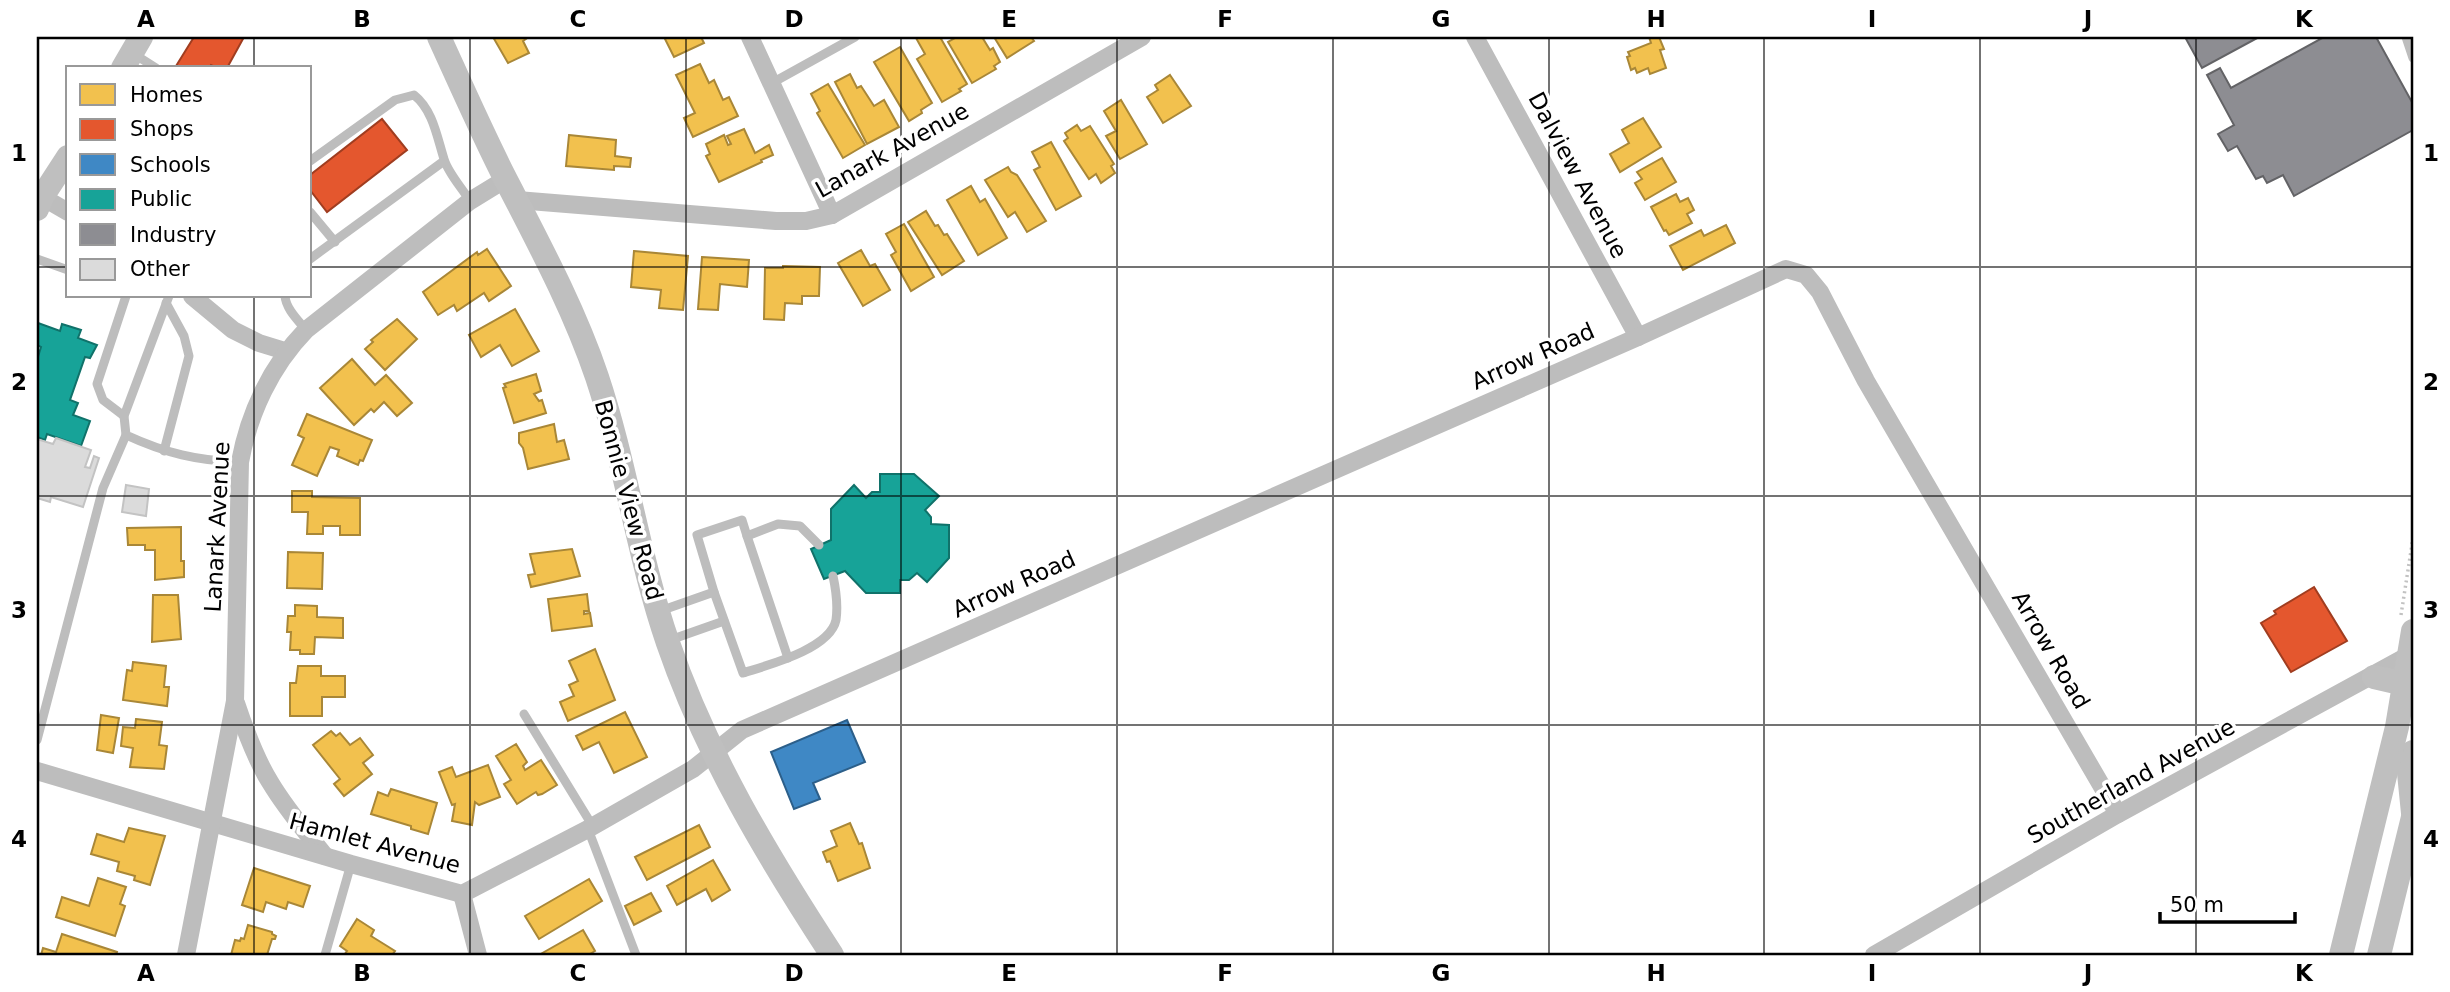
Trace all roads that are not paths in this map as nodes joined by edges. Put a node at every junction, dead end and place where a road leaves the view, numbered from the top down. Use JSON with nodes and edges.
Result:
{"nodes":[{"id":1,"x":439,"y":37,"type":"edge"},
{"id":2,"x":750,"y":37,"type":"edge"},
{"id":3,"x":855,"y":37,"type":"edge"},
{"id":4,"x":1142,"y":37,"type":"edge"},
{"id":5,"x":1475,"y":37,"type":"edge"},
{"id":6,"x":2406,"y":37,"type":"edge"},
{"id":7,"x":132,"y":53,"type":"edge"},
{"id":8,"x":2413,"y":58,"type":"edge"},
{"id":9,"x":153,"y":66,"type":"edge"},
{"id":10,"x":772,"y":83,"type":"junction"},
{"id":11,"x":66,"y":160,"type":"edge"},
{"id":12,"x":312,"y":160,"type":"edge"},
{"id":13,"x":444,"y":161,"type":"junction"},
{"id":14,"x":512,"y":190,"type":"junction"},
{"id":15,"x":38,"y":200,"type":"edge"},
{"id":16,"x":470,"y":201,"type":"junction"},
{"id":17,"x":66,"y":211,"type":"edge"},
{"id":18,"x":312,"y":214,"type":"edge"},
{"id":19,"x":832,"y":215,"type":"junction"},
{"id":20,"x":335,"y":242,"type":"junction"},
{"id":21,"x":312,"y":258,"type":"edge"},
{"id":22,"x":37,"y":259,"type":"edge"},
{"id":23,"x":66,"y":269,"type":"edge"},
{"id":24,"x":125,"y":298,"type":"edge"},
{"id":25,"x":194,"y":298,"type":"edge"},
{"id":26,"x":285,"y":298,"type":"edge"},
{"id":27,"x":167,"y":299,"type":"edge"},
{"id":28,"x":306,"y":330,"type":"junction"},
{"id":29,"x":1638,"y":337,"type":"junction"},
{"id":30,"x":285,"y":351,"type":"junction"},
{"id":31,"x":124,"y":416,"type":"junction"},
{"id":32,"x":126,"y":435,"type":"junction"},
{"id":33,"x":164,"y":451,"type":"junction"},
{"id":34,"x":240,"y":462,"type":"junction"},
{"id":35,"x":747,"y":536,"type":"junction"},
{"id":36,"x":819,"y":545,"type":"dead end"},
{"id":37,"x":833,"y":576,"type":"dead end"},
{"id":38,"x":714,"y":592,"type":"junction"},
{"id":39,"x":658,"y":611,"type":"junction"},
{"id":40,"x":724,"y":621,"type":"junction"},
{"id":41,"x":2409,"y":639,"type":"edge"},
{"id":42,"x":667,"y":641,"type":"junction"},
{"id":43,"x":788,"y":658,"type":"junction"},
{"id":44,"x":2374,"y":677,"type":"junction"},
{"id":45,"x":2409,"y":686,"type":"edge"},
{"id":46,"x":235,"y":701,"type":"junction"},
{"id":47,"x":524,"y":714,"type":"dead end"},
{"id":48,"x":37,"y":740,"type":"edge"},
{"id":49,"x":2413,"y":751,"type":"edge"},
{"id":50,"x":715,"y":753,"type":"junction"},
{"id":51,"x":37,"y":772,"type":"edge"},
{"id":52,"x":2118,"y":814,"type":"junction"},
{"id":53,"x":2413,"y":815,"type":"edge"},
{"id":54,"x":212,"y":822,"type":"junction"},
{"id":55,"x":590,"y":827,"type":"junction"},
{"id":56,"x":325,"y":856,"type":"junction"},
{"id":57,"x":351,"y":864,"type":"junction"},
{"id":58,"x":462,"y":894,"type":"junction"},
{"id":59,"x":186,"y":955,"type":"edge"},
{"id":60,"x":325,"y":955,"type":"edge"},
{"id":61,"x":478,"y":955,"type":"edge"},
{"id":62,"x":636,"y":955,"type":"edge"},
{"id":63,"x":832,"y":955,"type":"edge"},
{"id":64,"x":1874,"y":955,"type":"edge"},
{"id":65,"x":2341,"y":955,"type":"edge"},
{"id":66,"x":2379,"y":955,"type":"edge"}],
"edges":[{"from":1,"to":14,"type":"street","name":"Bonnie View Road"},
{"from":2,"to":10,"type":"street"},
{"from":3,"to":10,"type":"lane"},
{"from":4,"to":19,"type":"street","name":"Lanark Avenue"},
{"from":5,"to":29,"type":"street","name":"Dalview Avenue"},
{"from":6,"to":8,"type":"lane"},
{"from":7,"to":9,"type":"lane"},
{"from":10,"to":19,"type":"street"},
{"from":11,"to":15,"type":"street"},
{"from":12,"to":13,"type":"lane"},
{"from":13,"to":16,"type":"lane"},
{"from":13,"to":20,"type":"lane"},
{"from":14,"to":16,"type":"street","name":"Lanark Avenue"},
{"from":14,"to":19,"type":"street","name":"Lanark Avenue"},
{"from":14,"to":39,"type":"street","name":"Bonnie View Road"},
{"from":15,"to":17,"type":"street"},
{"from":16,"to":28,"type":"street","name":"Lanark Avenue"},
{"from":18,"to":20,"type":"lane"},
{"from":20,"to":21,"type":"lane"},
{"from":22,"to":23,"type":"lane"},
{"from":24,"to":31,"type":"lane"},
{"from":25,"to":30,"type":"street"},
{"from":26,"to":28,"type":"lane"},
{"from":27,"to":31,"type":"lane"},
{"from":27,"to":33,"type":"lane"},
{"from":28,"to":30,"type":"street","name":"Lanark Avenue"},
{"from":29,"to":50,"type":"street","name":"Arrow Road"},
{"from":29,"to":52,"type":"street","name":"Arrow Road"},
{"from":30,"to":34,"type":"street","name":"Lanark Avenue"},
{"from":31,"to":32,"type":"lane"},
{"from":32,"to":33,"type":"lane"},
{"from":32,"to":48,"type":"lane"},
{"from":33,"to":34,"type":"lane"},
{"from":34,"to":46,"type":"street","name":"Lanark Avenue"},
{"from":35,"to":36,"type":"lane"},
{"from":35,"to":38,"type":"lane"},
{"from":35,"to":43,"type":"lane"},
{"from":37,"to":43,"type":"lane"},
{"from":38,"to":39,"type":"lane"},
{"from":38,"to":40,"type":"lane"},
{"from":39,"to":42,"type":"street","name":"Bonnie View Road"},
{"from":40,"to":42,"type":"lane"},
{"from":40,"to":43,"type":"lane"},
{"from":41,"to":44,"type":"street","name":"Southerland Avenue"},
{"from":41,"to":45,"type":"street"},
{"from":42,"to":50,"type":"street","name":"Bonnie View Road"},
{"from":44,"to":45,"type":"street"},
{"from":44,"to":52,"type":"street","name":"Southerland Avenue"},
{"from":45,"to":65,"type":"street"},
{"from":46,"to":54,"type":"street","name":"Lanark Avenue"},
{"from":46,"to":56,"type":"street","name":"Lanark Avenue"},
{"from":47,"to":55,"type":"lane"},
{"from":49,"to":53,"type":"street"},
{"from":50,"to":55,"type":"street","name":"Hamlet Avenue"},
{"from":50,"to":63,"type":"street","name":"Bonnie View Road"},
{"from":51,"to":54,"type":"street","name":"Hamlet Avenue"},
{"from":52,"to":64,"type":"street","name":"Southerland Avenue"},
{"from":53,"to":66,"type":"street"},
{"from":54,"to":56,"type":"street","name":"Hamlet Avenue"},
{"from":54,"to":59,"type":"street","name":"Lanark Avenue"},
{"from":55,"to":58,"type":"street","name":"Hamlet Avenue"},
{"from":55,"to":62,"type":"lane"},
{"from":56,"to":57,"type":"street","name":"Hamlet Avenue"},
{"from":57,"to":58,"type":"street","name":"Hamlet Avenue"},
{"from":57,"to":60,"type":"lane"},
{"from":58,"to":61,"type":"street"}]}
